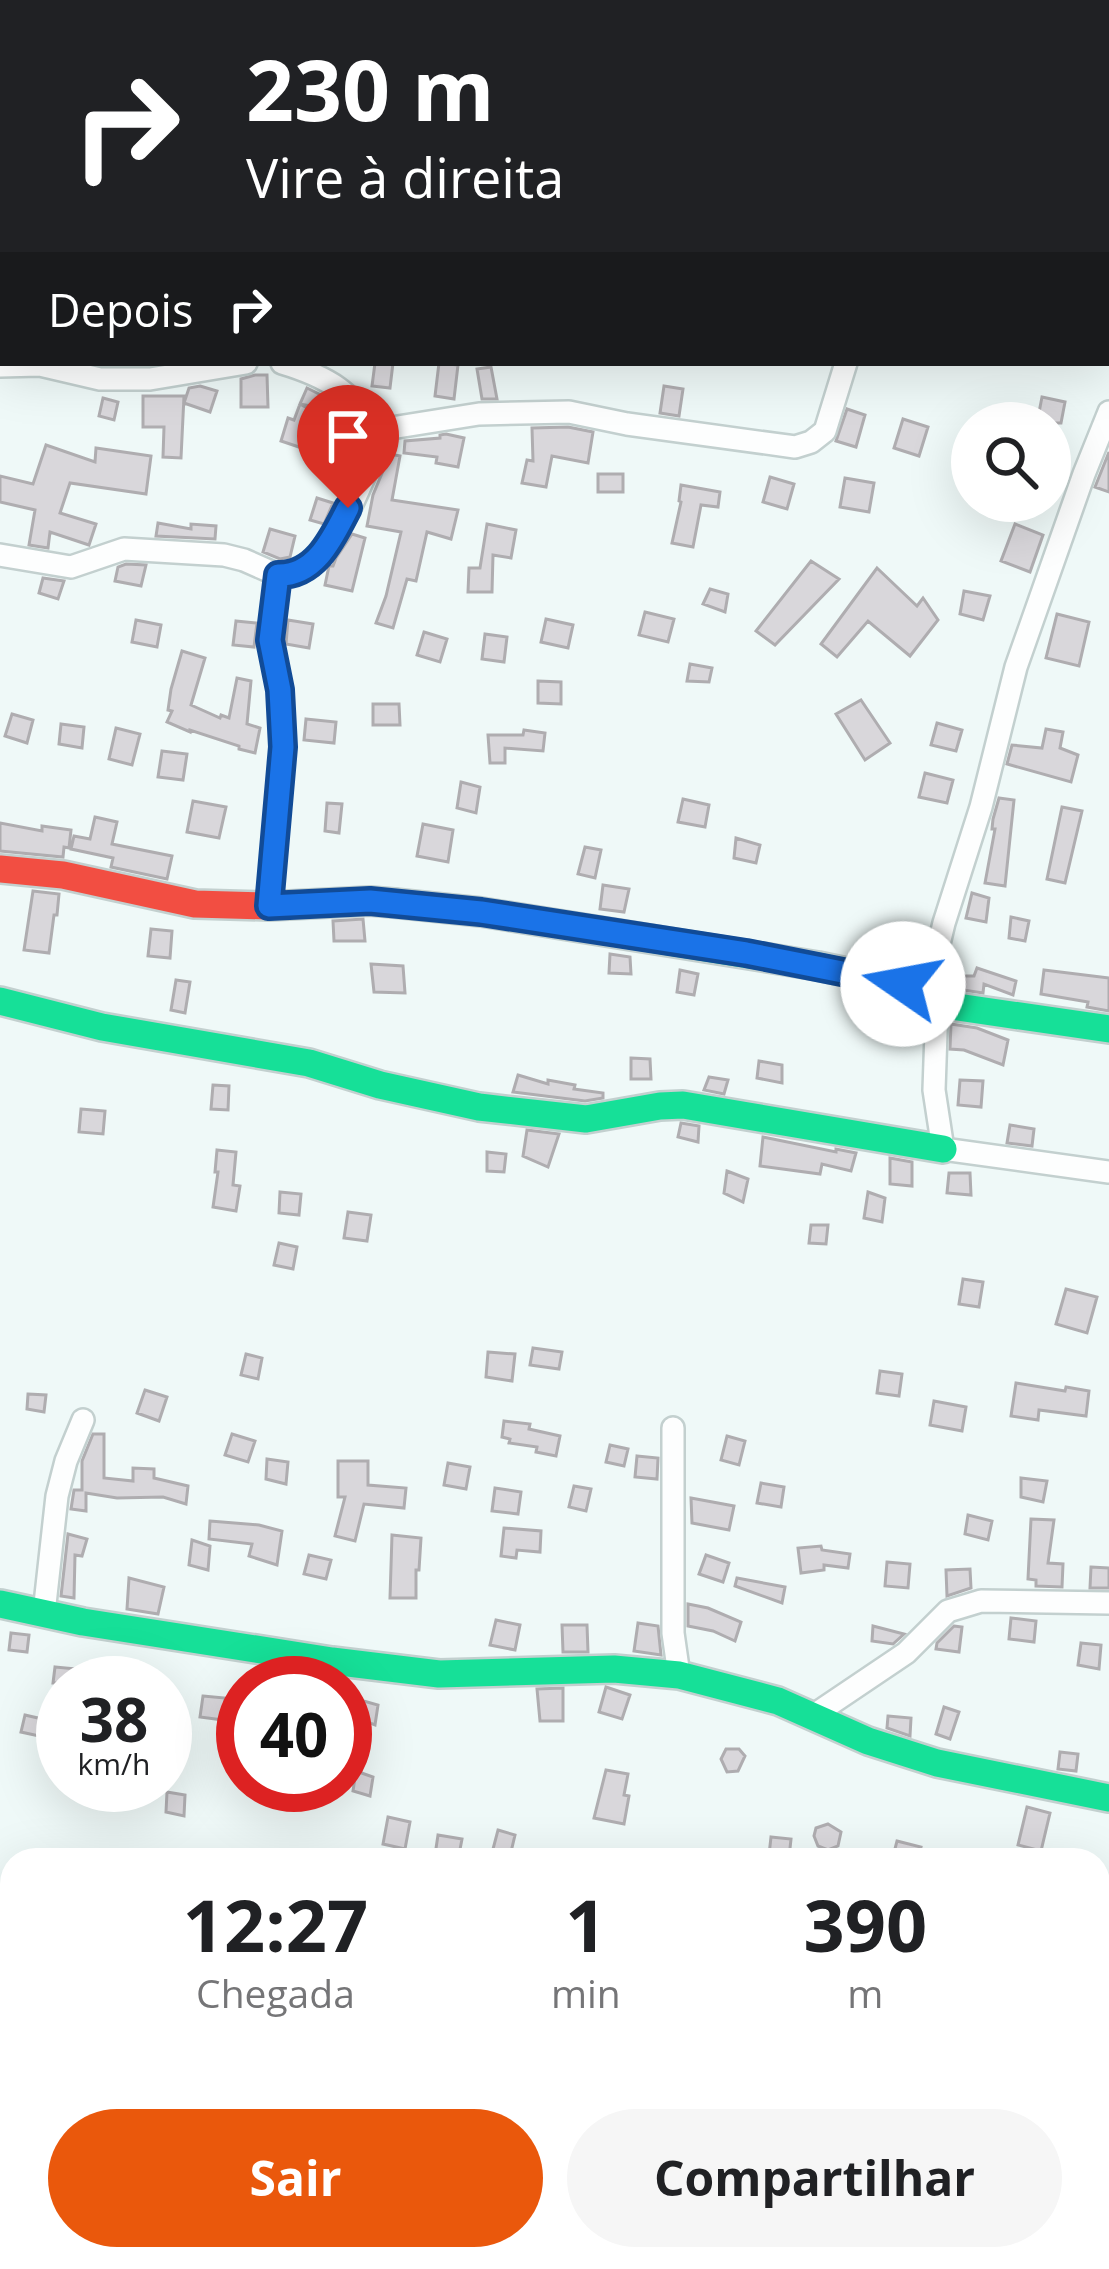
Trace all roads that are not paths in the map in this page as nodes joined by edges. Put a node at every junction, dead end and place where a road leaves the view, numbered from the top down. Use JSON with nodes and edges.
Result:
{"nodes":[{"id":1,"x":44,"y":366,"type":"edge"},
{"id":2,"x":228,"y":366,"type":"edge"},
{"id":3,"x":291,"y":366,"type":"edge"},
{"id":4,"x":845,"y":366,"type":"edge"},
{"id":5,"x":1109,"y":412,"type":"edge"},
{"id":6,"x":385,"y":429,"type":"junction"},
{"id":7,"x":0,"y":555,"type":"edge"},
{"id":8,"x":278,"y":575,"type":"junction"},
{"id":9,"x":0,"y":868,"type":"edge"},
{"id":10,"x":269,"y":906,"type":"junction"},
{"id":11,"x":0,"y":1001,"type":"edge"},
{"id":12,"x":937,"y":1004,"type":"junction"},
{"id":13,"x":1109,"y":1029,"type":"edge"},
{"id":14,"x":943,"y":1149,"type":"junction"},
{"id":15,"x":1109,"y":1172,"type":"edge"},
{"id":16,"x":82,"y":1420,"type":"dead end"},
{"id":17,"x":673,"y":1428,"type":"dead end"},
{"id":18,"x":1109,"y":1603,"type":"edge"},
{"id":19,"x":0,"y":1604,"type":"edge"},
{"id":20,"x":44,"y":1613,"type":"junction"},
{"id":21,"x":679,"y":1675,"type":"junction"},
{"id":22,"x":814,"y":1715,"type":"junction"},
{"id":23,"x":1109,"y":1798,"type":"edge"}],
"edges":[{"from":1,"to":2,"type":"street"},
{"from":3,"to":6,"type":"street"},
{"from":4,"to":6,"type":"street"},
{"from":5,"to":12,"type":"street"},
{"from":6,"to":8,"type":"street"},
{"from":7,"to":8,"type":"street"},
{"from":8,"to":10,"type":"street"},
{"from":9,"to":10,"type":"street"},
{"from":10,"to":12,"type":"street"},
{"from":11,"to":14,"type":"street"},
{"from":12,"to":13,"type":"street"},
{"from":12,"to":14,"type":"street"},
{"from":14,"to":15,"type":"street"},
{"from":16,"to":20,"type":"street"},
{"from":17,"to":21,"type":"street"},
{"from":18,"to":22,"type":"street"},
{"from":19,"to":20,"type":"street"},
{"from":20,"to":21,"type":"street"},
{"from":21,"to":22,"type":"street"},
{"from":22,"to":23,"type":"street"}]}
